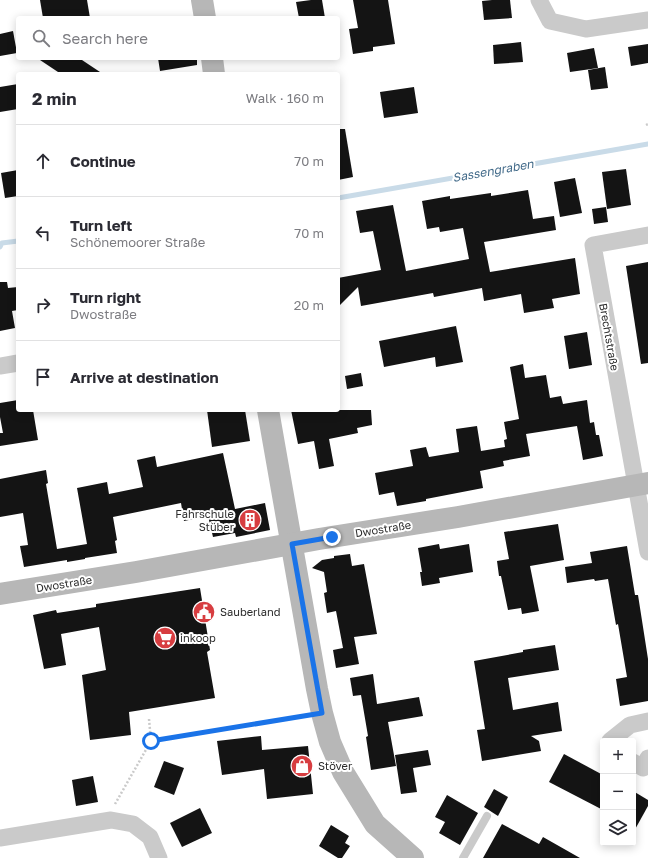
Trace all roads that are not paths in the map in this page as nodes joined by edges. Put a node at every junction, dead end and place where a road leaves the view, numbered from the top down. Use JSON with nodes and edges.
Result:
{"nodes":[{"id":1,"x":202,"y":0,"type":"edge"},
{"id":2,"x":539,"y":0,"type":"edge"},
{"id":3,"x":205,"y":16,"type":"edge"},
{"id":4,"x":648,"y":20,"type":"edge"},
{"id":5,"x":212,"y":60,"type":"edge"},
{"id":6,"x":214,"y":72,"type":"edge"},
{"id":7,"x":648,"y":235,"type":"edge"},
{"id":8,"x":16,"y":363,"type":"edge"},
{"id":9,"x":0,"y":366,"type":"edge"},
{"id":10,"x":268,"y":412,"type":"edge"},
{"id":11,"x":642,"y":484,"type":"edge"},
{"id":12,"x":292,"y":544,"type":"junction"},
{"id":13,"x":648,"y":552,"type":"edge"},
{"id":14,"x":0,"y":594,"type":"edge"},
{"id":15,"x":648,"y":721,"type":"edge"},
{"id":16,"x":614,"y":738,"type":"edge"},
{"id":17,"x":487,"y":816,"type":"dead end"},
{"id":18,"x":0,"y":838,"type":"edge"},
{"id":19,"x":159,"y":858,"type":"edge"},
{"id":20,"x":413,"y":858,"type":"edge"},
{"id":21,"x":463,"y":858,"type":"edge"}],
"edges":[{"from":1,"to":3,"type":"street"},
{"from":2,"to":4,"type":"street"},
{"from":5,"to":6,"type":"street"},
{"from":7,"to":11,"type":"street","name":"Brechtstraße"},
{"from":8,"to":9,"type":"street"},
{"from":10,"to":12,"type":"street"},
{"from":11,"to":12,"type":"street","name":"Dwostraße"},
{"from":11,"to":13,"type":"street"},
{"from":12,"to":14,"type":"street","name":"Dwostraße"},
{"from":12,"to":20,"type":"street"},
{"from":15,"to":16,"type":"street"},
{"from":17,"to":21,"type":"lane"},
{"from":18,"to":19,"type":"street"}]}
